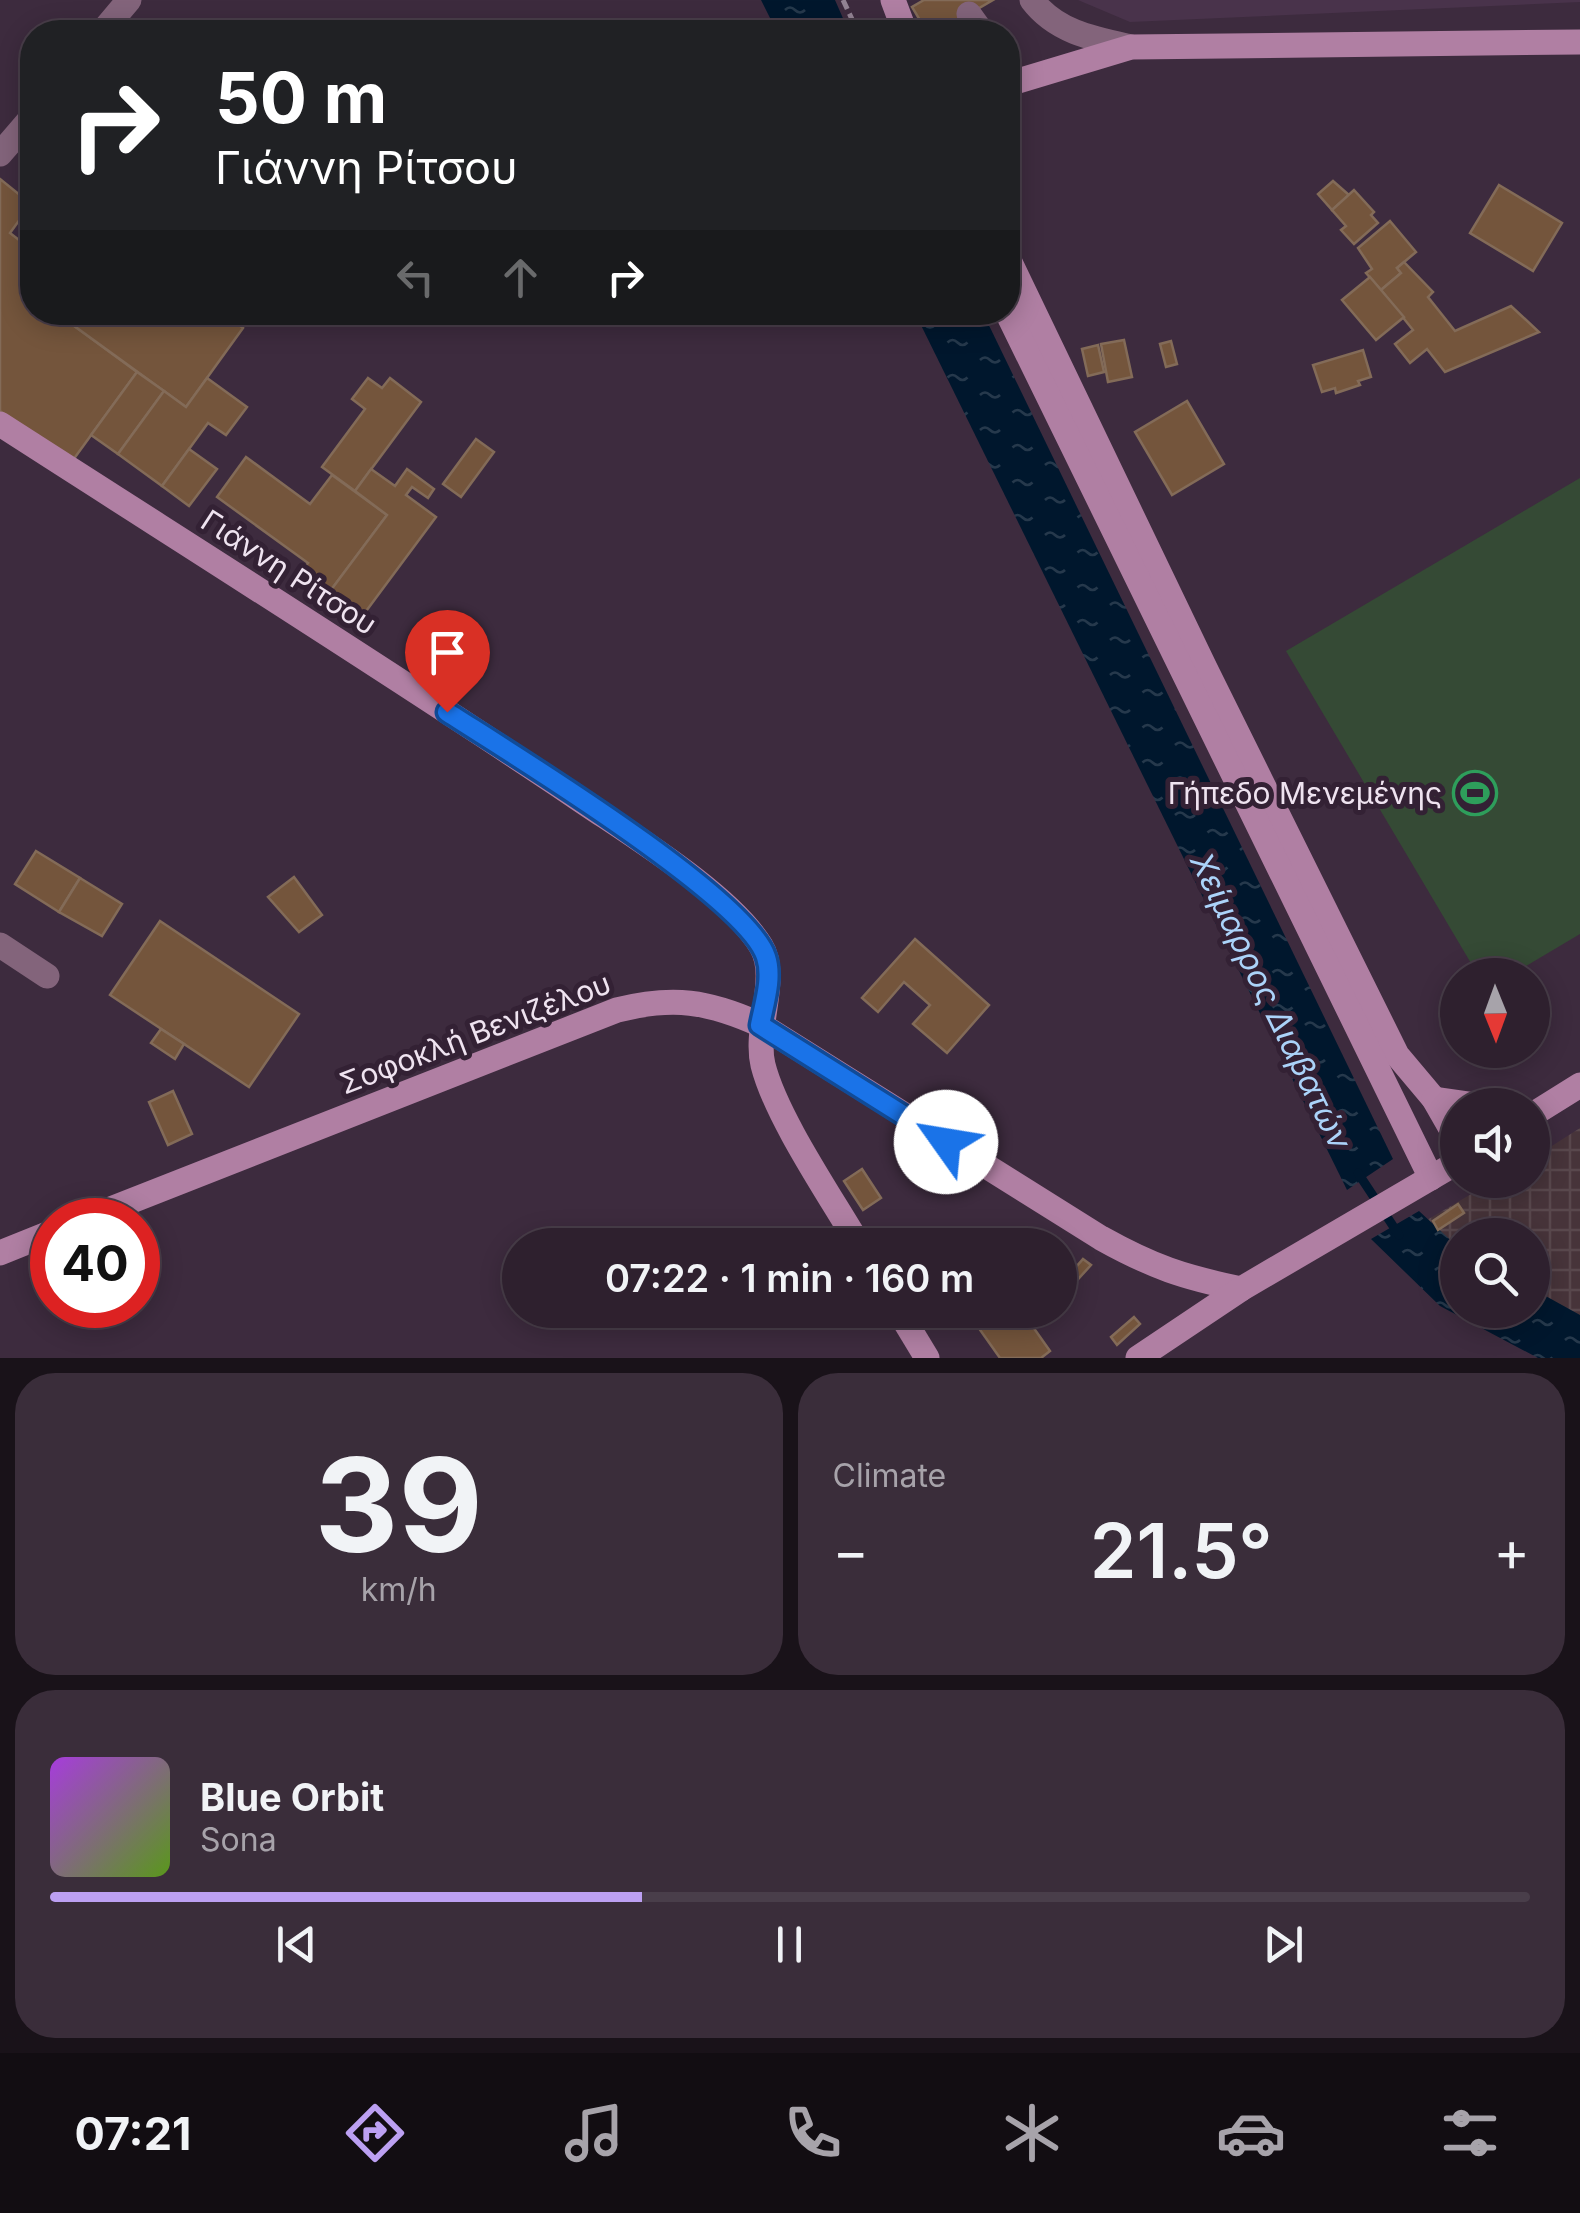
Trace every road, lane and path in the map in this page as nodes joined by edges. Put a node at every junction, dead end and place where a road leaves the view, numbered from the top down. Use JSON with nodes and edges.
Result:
{"nodes":[{"id":1,"x":129,"y":0,"type":"edge"},
{"id":2,"x":1032,"y":0,"type":"edge"},
{"id":3,"x":112,"y":20,"type":"edge"},
{"id":4,"x":1580,"y":42,"type":"edge"},
{"id":5,"x":1131,"y":46,"type":"junction"},
{"id":6,"x":1020,"y":75,"type":"edge"},
{"id":7,"x":20,"y":131,"type":"edge"},
{"id":8,"x":0,"y":154,"type":"edge"},
{"id":9,"x":1020,"y":283,"type":"edge"},
{"id":10,"x":1014,"y":325,"type":"edge"},
{"id":11,"x":0,"y":424,"type":"edge"},
{"id":12,"x":0,"y":945,"type":"edge"},
{"id":13,"x":47,"y":976,"type":"dead end"},
{"id":14,"x":760,"y":1025,"type":"junction"},
{"id":15,"x":1580,"y":1085,"type":"edge"},
{"id":16,"x":1434,"y":1099,"type":"junction"},
{"id":17,"x":1440,"y":1100,"type":"edge"},
{"id":18,"x":1550,"y":1101,"type":"edge"},
{"id":19,"x":1440,"y":1110,"type":"edge"},
{"id":20,"x":1440,"y":1173,"type":"edge"},
{"id":21,"x":1432,"y":1178,"type":"junction"},
{"id":22,"x":139,"y":1198,"type":"edge"},
{"id":23,"x":850,"y":1228,"type":"edge"},
{"id":24,"x":30,"y":1240,"type":"edge"},
{"id":25,"x":0,"y":1252,"type":"edge"},
{"id":26,"x":1241,"y":1290,"type":"junction"},
{"id":27,"x":909,"y":1328,"type":"edge"},
{"id":28,"x":927,"y":1358,"type":"edge"},
{"id":29,"x":1138,"y":1358,"type":"edge"}],
"edges":[{"from":1,"to":3,"type":"street"},
{"from":2,"to":5,"type":"street"},
{"from":4,"to":5,"type":"street"},
{"from":5,"to":6,"type":"street"},
{"from":7,"to":8,"type":"street"},
{"from":9,"to":16,"type":"street"},
{"from":10,"to":21,"type":"street"},
{"from":11,"to":14,"type":"street","name":"Γιάννη Ρίτσου"},
{"from":12,"to":13,"type":"street"},
{"from":14,"to":22,"type":"street","name":"Σοφοκλή Βενιζέλου"},
{"from":14,"to":23,"type":"street","name":"Γιάννη Ρίτσου"},
{"from":14,"to":26,"type":"street","name":"Σοφοκλή Βενιζέλου"},
{"from":15,"to":18,"type":"street"},
{"from":16,"to":17,"type":"street"},
{"from":16,"to":19,"type":"street"},
{"from":20,"to":21,"type":"street"},
{"from":21,"to":26,"type":"street"},
{"from":24,"to":25,"type":"street"},
{"from":26,"to":29,"type":"street"},
{"from":27,"to":28,"type":"street"}]}
